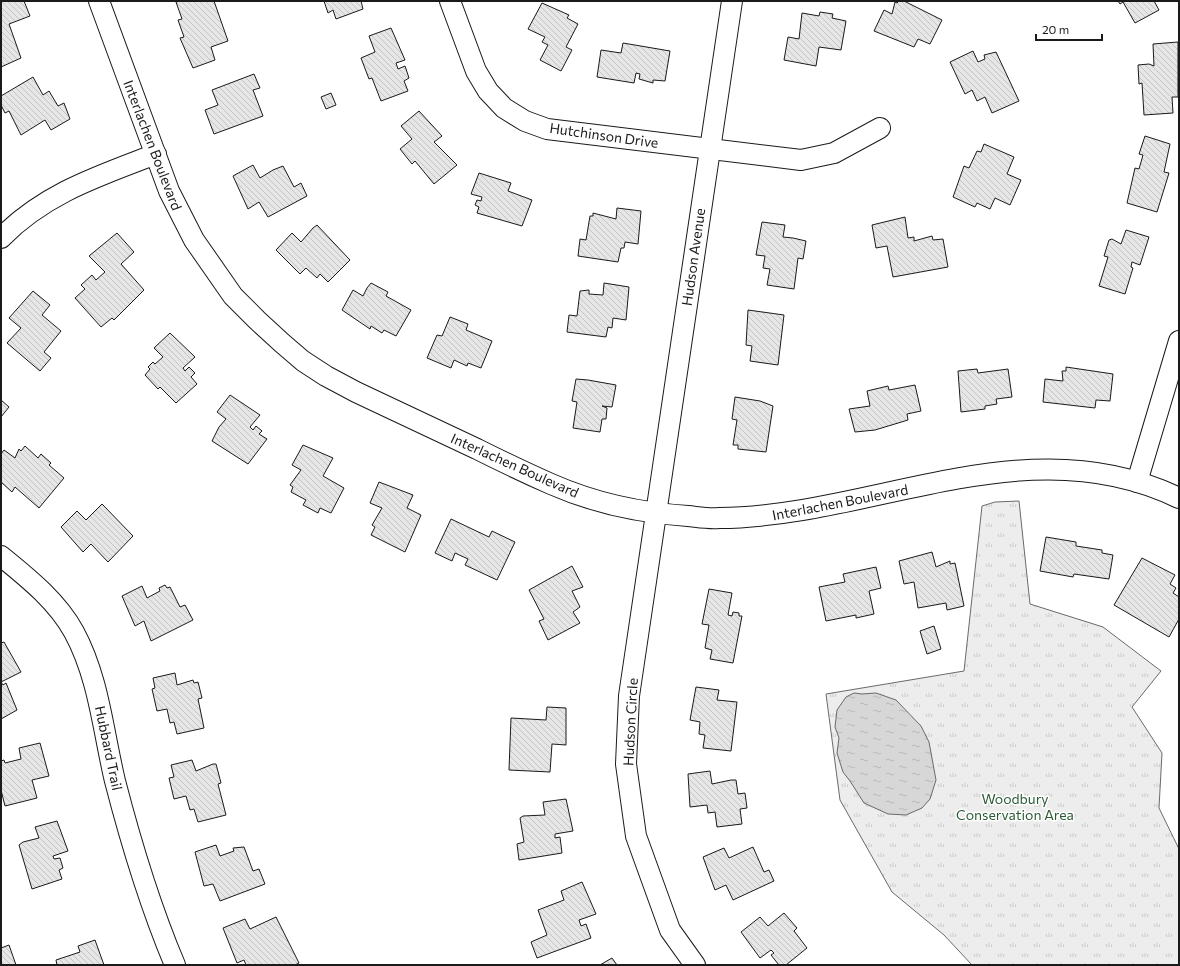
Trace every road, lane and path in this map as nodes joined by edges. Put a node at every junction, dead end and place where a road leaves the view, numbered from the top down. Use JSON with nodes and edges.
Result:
{"nodes":[{"id":1,"x":99,"y":1,"type":"edge"},
{"id":2,"x":450,"y":1,"type":"edge"},
{"id":3,"x":732,"y":1,"type":"edge"},
{"id":4,"x":880,"y":128,"type":"dead end"},
{"id":5,"x":709,"y":149,"type":"junction"},
{"id":6,"x":156,"y":154,"type":"junction"},
{"id":7,"x":1,"y":238,"type":"edge"},
{"id":8,"x":1179,"y":341,"type":"edge"},
{"id":9,"x":1137,"y":482,"type":"junction"},
{"id":10,"x":1179,"y":498,"type":"edge"},
{"id":11,"x":656,"y":514,"type":"junction"},
{"id":12,"x":1,"y":556,"type":"edge"},
{"id":13,"x":175,"y":965,"type":"edge"},
{"id":14,"x":696,"y":965,"type":"edge"}],
"edges":[{"from":1,"to":6,"type":"street","name":"Interlachen Boulevard"},
{"from":2,"to":5,"type":"street","name":"Hutchinson Drive"},
{"from":3,"to":5,"type":"street","name":"Hudson Avenue"},
{"from":4,"to":5,"type":"street","name":"Hutchinson Drive"},
{"from":5,"to":11,"type":"street","name":"Hudson Avenue"},
{"from":6,"to":7,"type":"street"},
{"from":6,"to":11,"type":"street","name":"Interlachen Boulevard"},
{"from":8,"to":9,"type":"street"},
{"from":9,"to":10,"type":"street","name":"Interlachen Boulevard"},
{"from":9,"to":11,"type":"street","name":"Interlachen Boulevard"},
{"from":11,"to":14,"type":"street","name":"Hudson Circle"},
{"from":12,"to":13,"type":"street","name":"Hubbard Trail"}]}
